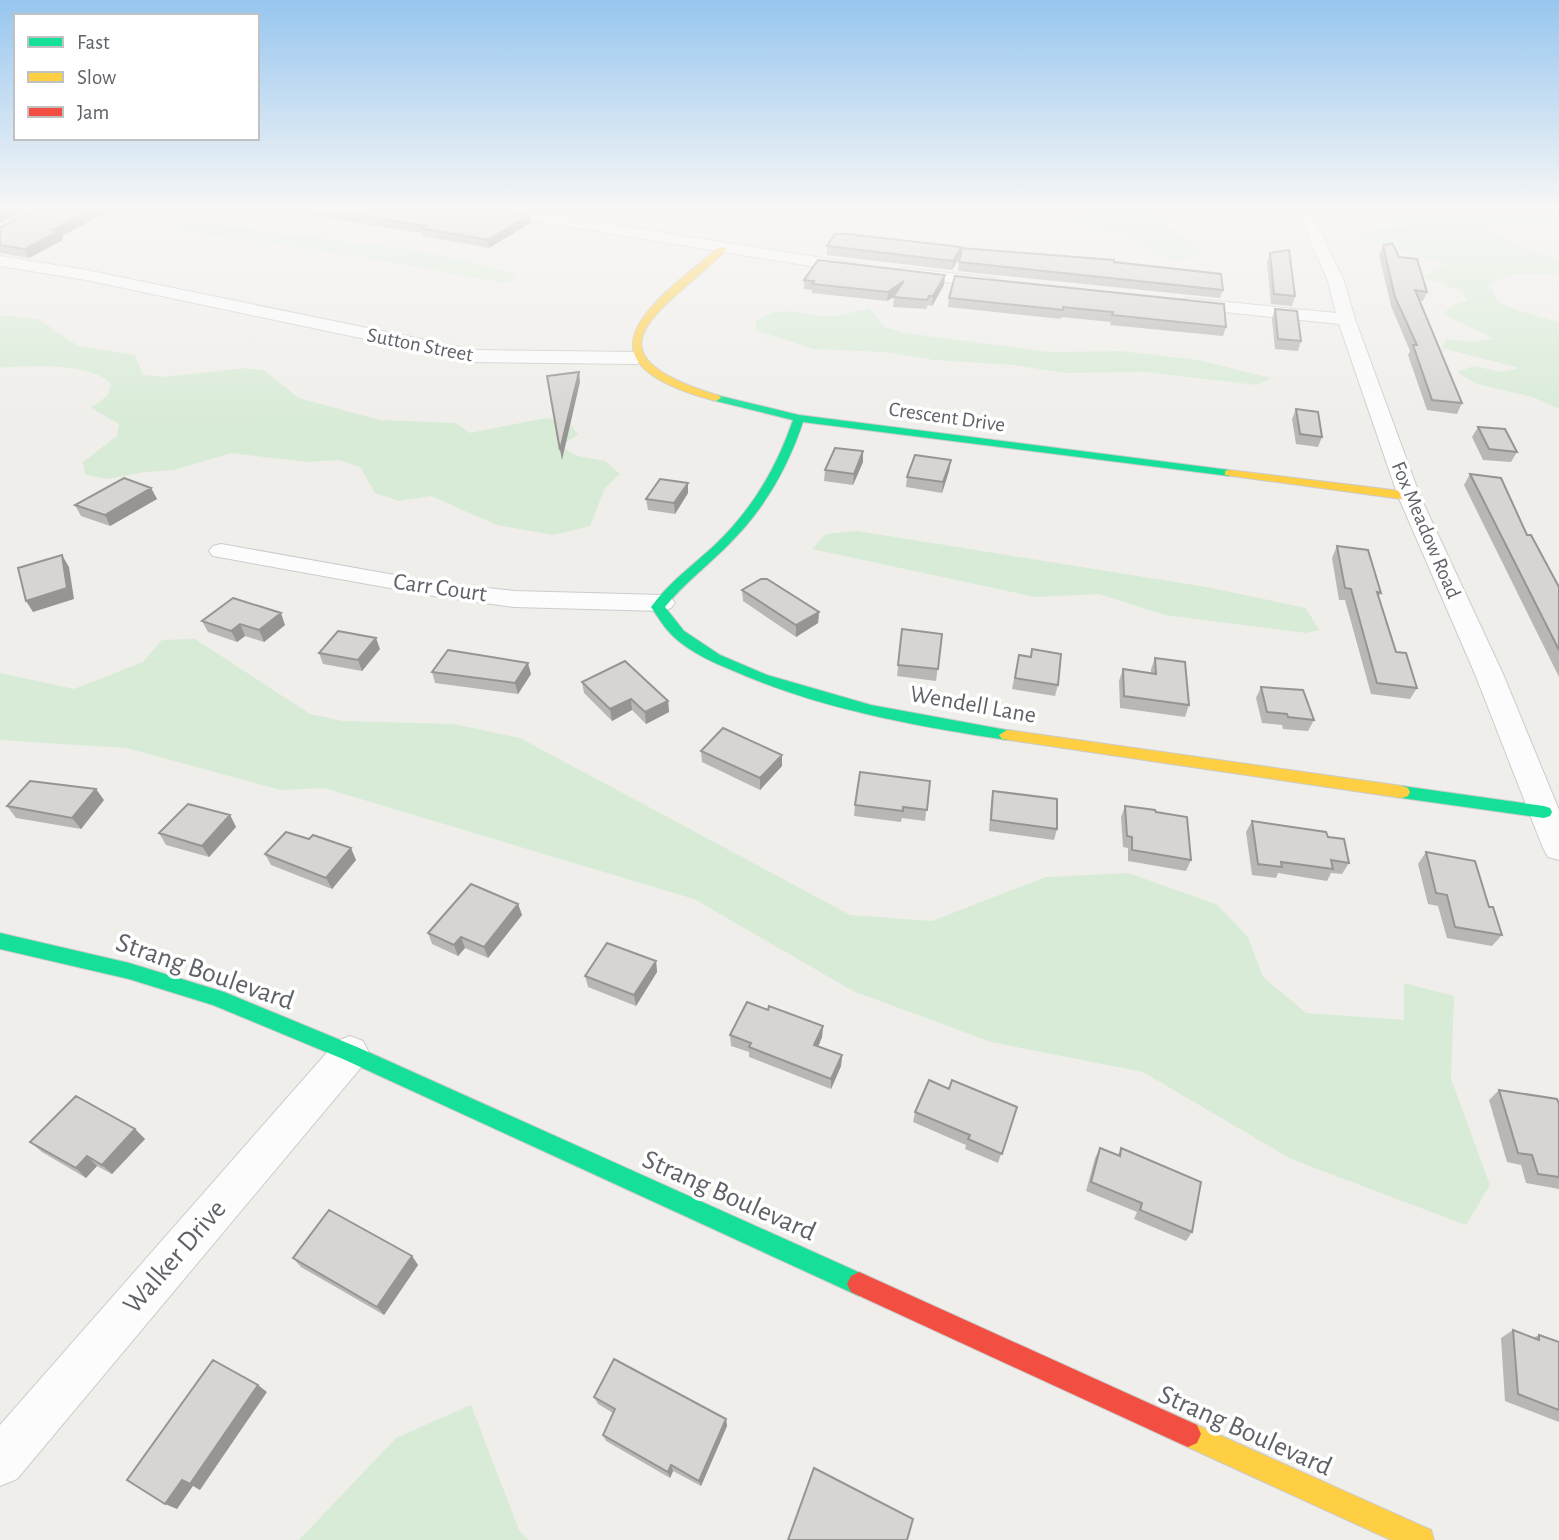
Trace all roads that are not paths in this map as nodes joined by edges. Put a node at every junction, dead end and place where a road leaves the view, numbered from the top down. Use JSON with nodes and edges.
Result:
{"nodes":[{"id":1,"x":116,"y":281,"type":"edge"},
{"id":2,"x":684,"y":281,"type":"edge"},
{"id":3,"x":976,"y":281,"type":"edge"},
{"id":4,"x":1336,"y":281,"type":"edge"},
{"id":5,"x":1007,"y":284,"type":"edge"},
{"id":6,"x":1169,"y":301,"type":"edge"},
{"id":7,"x":1346,"y":319,"type":"junction"},
{"id":8,"x":637,"y":358,"type":"junction"},
{"id":9,"x":799,"y":418,"type":"junction"},
{"id":10,"x":1409,"y":496,"type":"junction"},
{"id":11,"x":221,"y":551,"type":"dead end"},
{"id":12,"x":662,"y":603,"type":"junction"},
{"id":13,"x":1544,"y":812,"type":"junction"},
{"id":14,"x":1559,"y":848,"type":"edge"},
{"id":15,"x":0,"y":941,"type":"edge"},
{"id":16,"x":350,"y":1053,"type":"junction"},
{"id":17,"x":0,"y":1462,"type":"edge"},
{"id":18,"x":1421,"y":1540,"type":"edge"}],
"edges":[{"from":1,"to":8,"type":"street","name":"Sutton Street"},
{"from":2,"to":8,"type":"street"},
{"from":3,"to":5,"type":"street"},
{"from":4,"to":7,"type":"street","name":"Fox Meadow Road"},
{"from":6,"to":7,"type":"street"},
{"from":7,"to":10,"type":"street","name":"Fox Meadow Road"},
{"from":8,"to":9,"type":"street","name":"Crescent Drive"},
{"from":9,"to":10,"type":"street","name":"Crescent Drive"},
{"from":9,"to":12,"type":"street"},
{"from":10,"to":13,"type":"street","name":"Fox Meadow Road"},
{"from":11,"to":12,"type":"street","name":"Carr Court"},
{"from":12,"to":13,"type":"street","name":"Wendell Lane"},
{"from":13,"to":14,"type":"street","name":"Fox Meadow Road"},
{"from":15,"to":16,"type":"street","name":"Strang Boulevard"},
{"from":16,"to":17,"type":"street","name":"Walker Drive"},
{"from":16,"to":18,"type":"street","name":"Strang Boulevard"}]}
